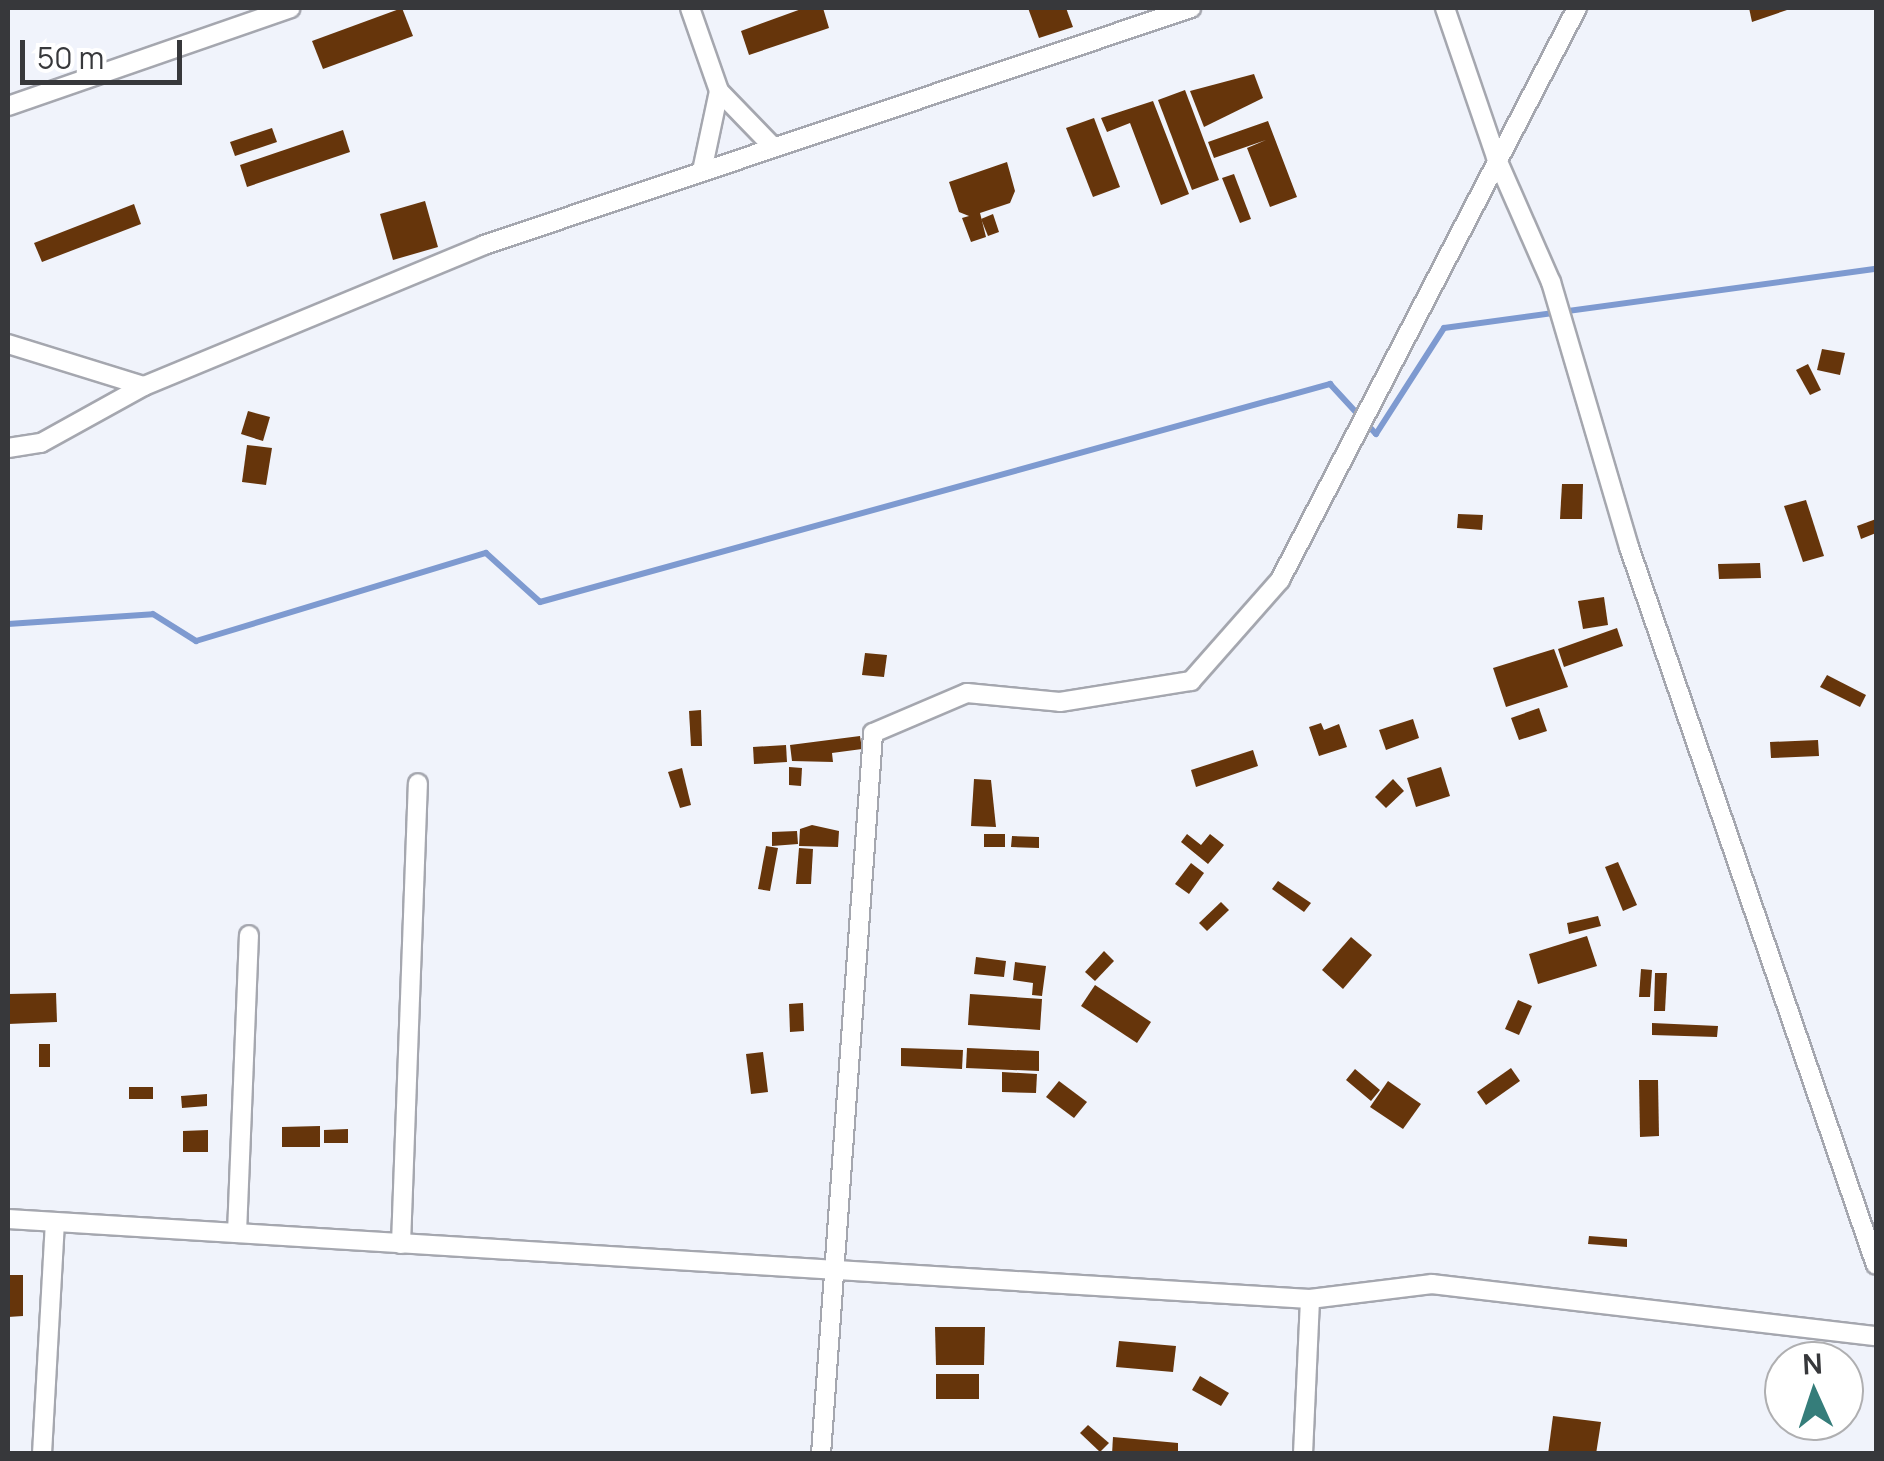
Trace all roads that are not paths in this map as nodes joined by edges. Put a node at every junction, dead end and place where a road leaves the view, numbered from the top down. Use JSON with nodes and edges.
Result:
{"nodes":[{"id":1,"x":290,"y":8,"type":"edge"},
{"id":2,"x":690,"y":8,"type":"edge"},
{"id":3,"x":1191,"y":8,"type":"edge"},
{"id":4,"x":1445,"y":8,"type":"edge"},
{"id":5,"x":1576,"y":8,"type":"edge"},
{"id":6,"x":719,"y":90,"type":"junction"},
{"id":7,"x":8,"y":106,"type":"edge"},
{"id":8,"x":773,"y":147,"type":"junction"},
{"id":9,"x":1496,"y":157,"type":"junction"},
{"id":10,"x":702,"y":171,"type":"junction"},
{"id":11,"x":8,"y":344,"type":"edge"},
{"id":12,"x":144,"y":386,"type":"junction"},
{"id":13,"x":8,"y":448,"type":"edge"},
{"id":14,"x":418,"y":784,"type":"dead end"},
{"id":15,"x":249,"y":935,"type":"dead end"},
{"id":16,"x":8,"y":1220,"type":"edge"},
{"id":17,"x":55,"y":1222,"type":"junction"},
{"id":18,"x":237,"y":1234,"type":"junction"},
{"id":19,"x":401,"y":1244,"type":"junction"},
{"id":20,"x":1876,"y":1265,"type":"edge"},
{"id":21,"x":831,"y":1270,"type":"junction"},
{"id":22,"x":1310,"y":1299,"type":"junction"},
{"id":23,"x":1876,"y":1336,"type":"edge"},
{"id":24,"x":42,"y":1454,"type":"edge"},
{"id":25,"x":821,"y":1454,"type":"edge"},
{"id":26,"x":1303,"y":1454,"type":"edge"}],
"edges":[{"from":1,"to":7,"type":"street"},
{"from":2,"to":6,"type":"street"},
{"from":3,"to":8,"type":"street"},
{"from":4,"to":9,"type":"street"},
{"from":5,"to":9,"type":"street"},
{"from":6,"to":8,"type":"street"},
{"from":6,"to":10,"type":"street"},
{"from":8,"to":10,"type":"street"},
{"from":9,"to":20,"type":"street"},
{"from":9,"to":21,"type":"street"},
{"from":10,"to":12,"type":"street"},
{"from":11,"to":12,"type":"street"},
{"from":12,"to":13,"type":"street"},
{"from":14,"to":19,"type":"street"},
{"from":15,"to":18,"type":"street"},
{"from":16,"to":17,"type":"street"},
{"from":17,"to":18,"type":"street"},
{"from":17,"to":24,"type":"street"},
{"from":18,"to":19,"type":"street"},
{"from":19,"to":21,"type":"street"},
{"from":21,"to":22,"type":"street"},
{"from":21,"to":25,"type":"street"},
{"from":22,"to":23,"type":"street"},
{"from":22,"to":26,"type":"street"}]}
